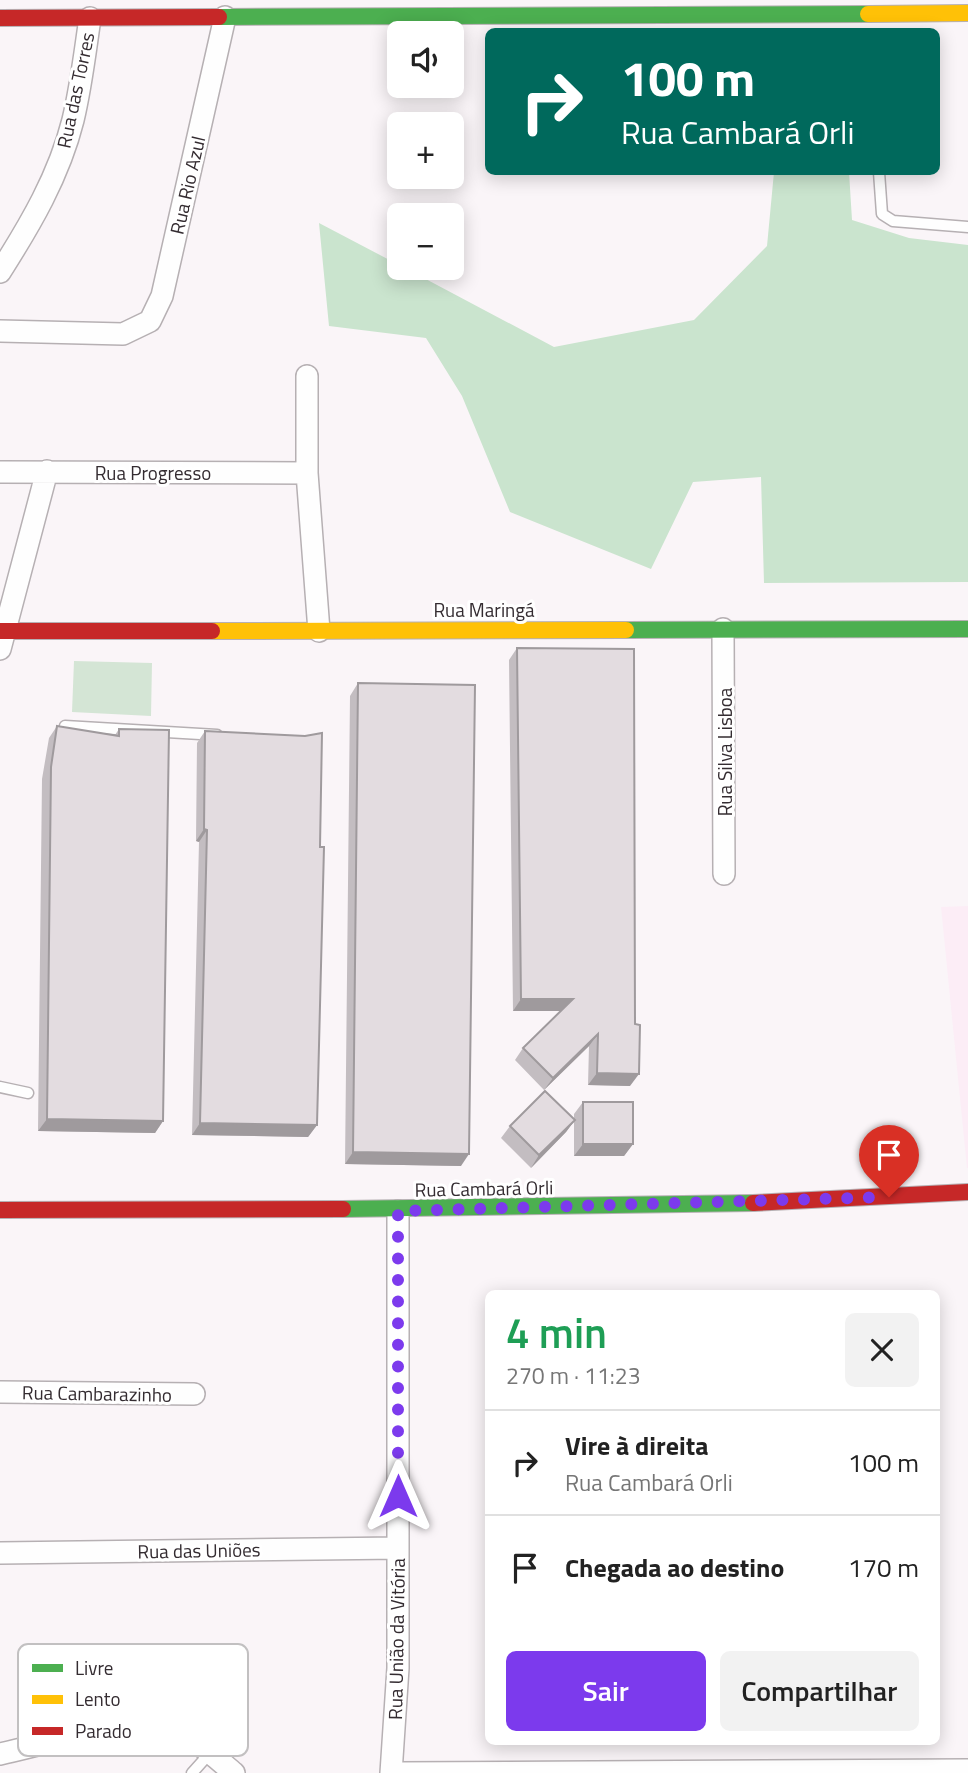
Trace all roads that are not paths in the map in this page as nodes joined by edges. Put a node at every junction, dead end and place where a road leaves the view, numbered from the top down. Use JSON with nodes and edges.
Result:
{"nodes":[{"id":1,"x":195,"y":8,"type":"edge"},
{"id":2,"x":968,"y":13,"type":"edge"},
{"id":3,"x":225,"y":17,"type":"junction"},
{"id":4,"x":0,"y":18,"type":"edge"},
{"id":5,"x":90,"y":18,"type":"junction"},
{"id":6,"x":879,"y":175,"type":"edge"},
{"id":7,"x":968,"y":227,"type":"edge"},
{"id":8,"x":0,"y":272,"type":"edge"},
{"id":9,"x":0,"y":331,"type":"edge"},
{"id":10,"x":307,"y":376,"type":"dead end"},
{"id":11,"x":47,"y":471,"type":"junction"},
{"id":12,"x":0,"y":472,"type":"edge"},
{"id":13,"x":307,"y":473,"type":"junction"},
{"id":14,"x":723,"y":629,"type":"junction"},
{"id":15,"x":968,"y":629,"type":"edge"},
{"id":16,"x":319,"y":631,"type":"junction"},
{"id":17,"x":1,"y":637,"type":"edge"},
{"id":18,"x":65,"y":726,"type":"edge"},
{"id":19,"x":231,"y":736,"type":"edge"},
{"id":20,"x":724,"y":874,"type":"dead end"},
{"id":21,"x":0,"y":1087,"type":"edge"},
{"id":22,"x":28,"y":1093,"type":"dead end"},
{"id":23,"x":968,"y":1192,"type":"edge"},
{"id":24,"x":0,"y":1210,"type":"edge"},
{"id":25,"x":398,"y":1211,"type":"junction"},
{"id":26,"x":0,"y":1392,"type":"edge"},
{"id":27,"x":194,"y":1394,"type":"dead end"},
{"id":28,"x":398,"y":1548,"type":"junction"},
{"id":29,"x":0,"y":1553,"type":"edge"},
{"id":30,"x":18,"y":1750,"type":"edge"},
{"id":31,"x":0,"y":1754,"type":"edge"},
{"id":32,"x":207,"y":1756,"type":"edge"},
{"id":33,"x":214,"y":1756,"type":"edge"},
{"id":34,"x":968,"y":1770,"type":"edge"},
{"id":35,"x":192,"y":1773,"type":"edge"},
{"id":36,"x":234,"y":1773,"type":"edge"},
{"id":37,"x":391,"y":1773,"type":"edge"},
{"id":38,"x":399,"y":1773,"type":"edge"}],
"edges":[{"from":1,"to":3,"type":"street"},
{"from":1,"to":5,"type":"street"},
{"from":2,"to":3,"type":"street"},
{"from":3,"to":9,"type":"street","name":"Rua Rio Azul"},
{"from":4,"to":5,"type":"street"},
{"from":5,"to":8,"type":"street","name":"Rua das Torres"},
{"from":6,"to":7,"type":"lane"},
{"from":10,"to":13,"type":"street"},
{"from":11,"to":12,"type":"street","name":"Rua Progresso"},
{"from":11,"to":13,"type":"street","name":"Rua Progresso"},
{"from":11,"to":17,"type":"street"},
{"from":13,"to":16,"type":"street"},
{"from":14,"to":15,"type":"street","name":"Rua Maringá"},
{"from":14,"to":16,"type":"street","name":"Rua Maringá"},
{"from":14,"to":20,"type":"street","name":"Rua Silva Lisboa"},
{"from":16,"to":17,"type":"street","name":"Rua Maringá"},
{"from":18,"to":19,"type":"lane"},
{"from":21,"to":22,"type":"lane"},
{"from":23,"to":25,"type":"street","name":"Rua Cambará Orli"},
{"from":24,"to":25,"type":"street","name":"Rua Cambará Orli"},
{"from":25,"to":28,"type":"street","name":"Rua União da Vitória"},
{"from":26,"to":27,"type":"street","name":"Rua Cambarazinho"},
{"from":28,"to":29,"type":"street","name":"Rua das Uniões"},
{"from":28,"to":37,"type":"street","name":"Rua União da Vitória"},
{"from":30,"to":31,"type":"street"},
{"from":32,"to":35,"type":"lane"},
{"from":33,"to":36,"type":"street"},
{"from":34,"to":38,"type":"street"}]}
